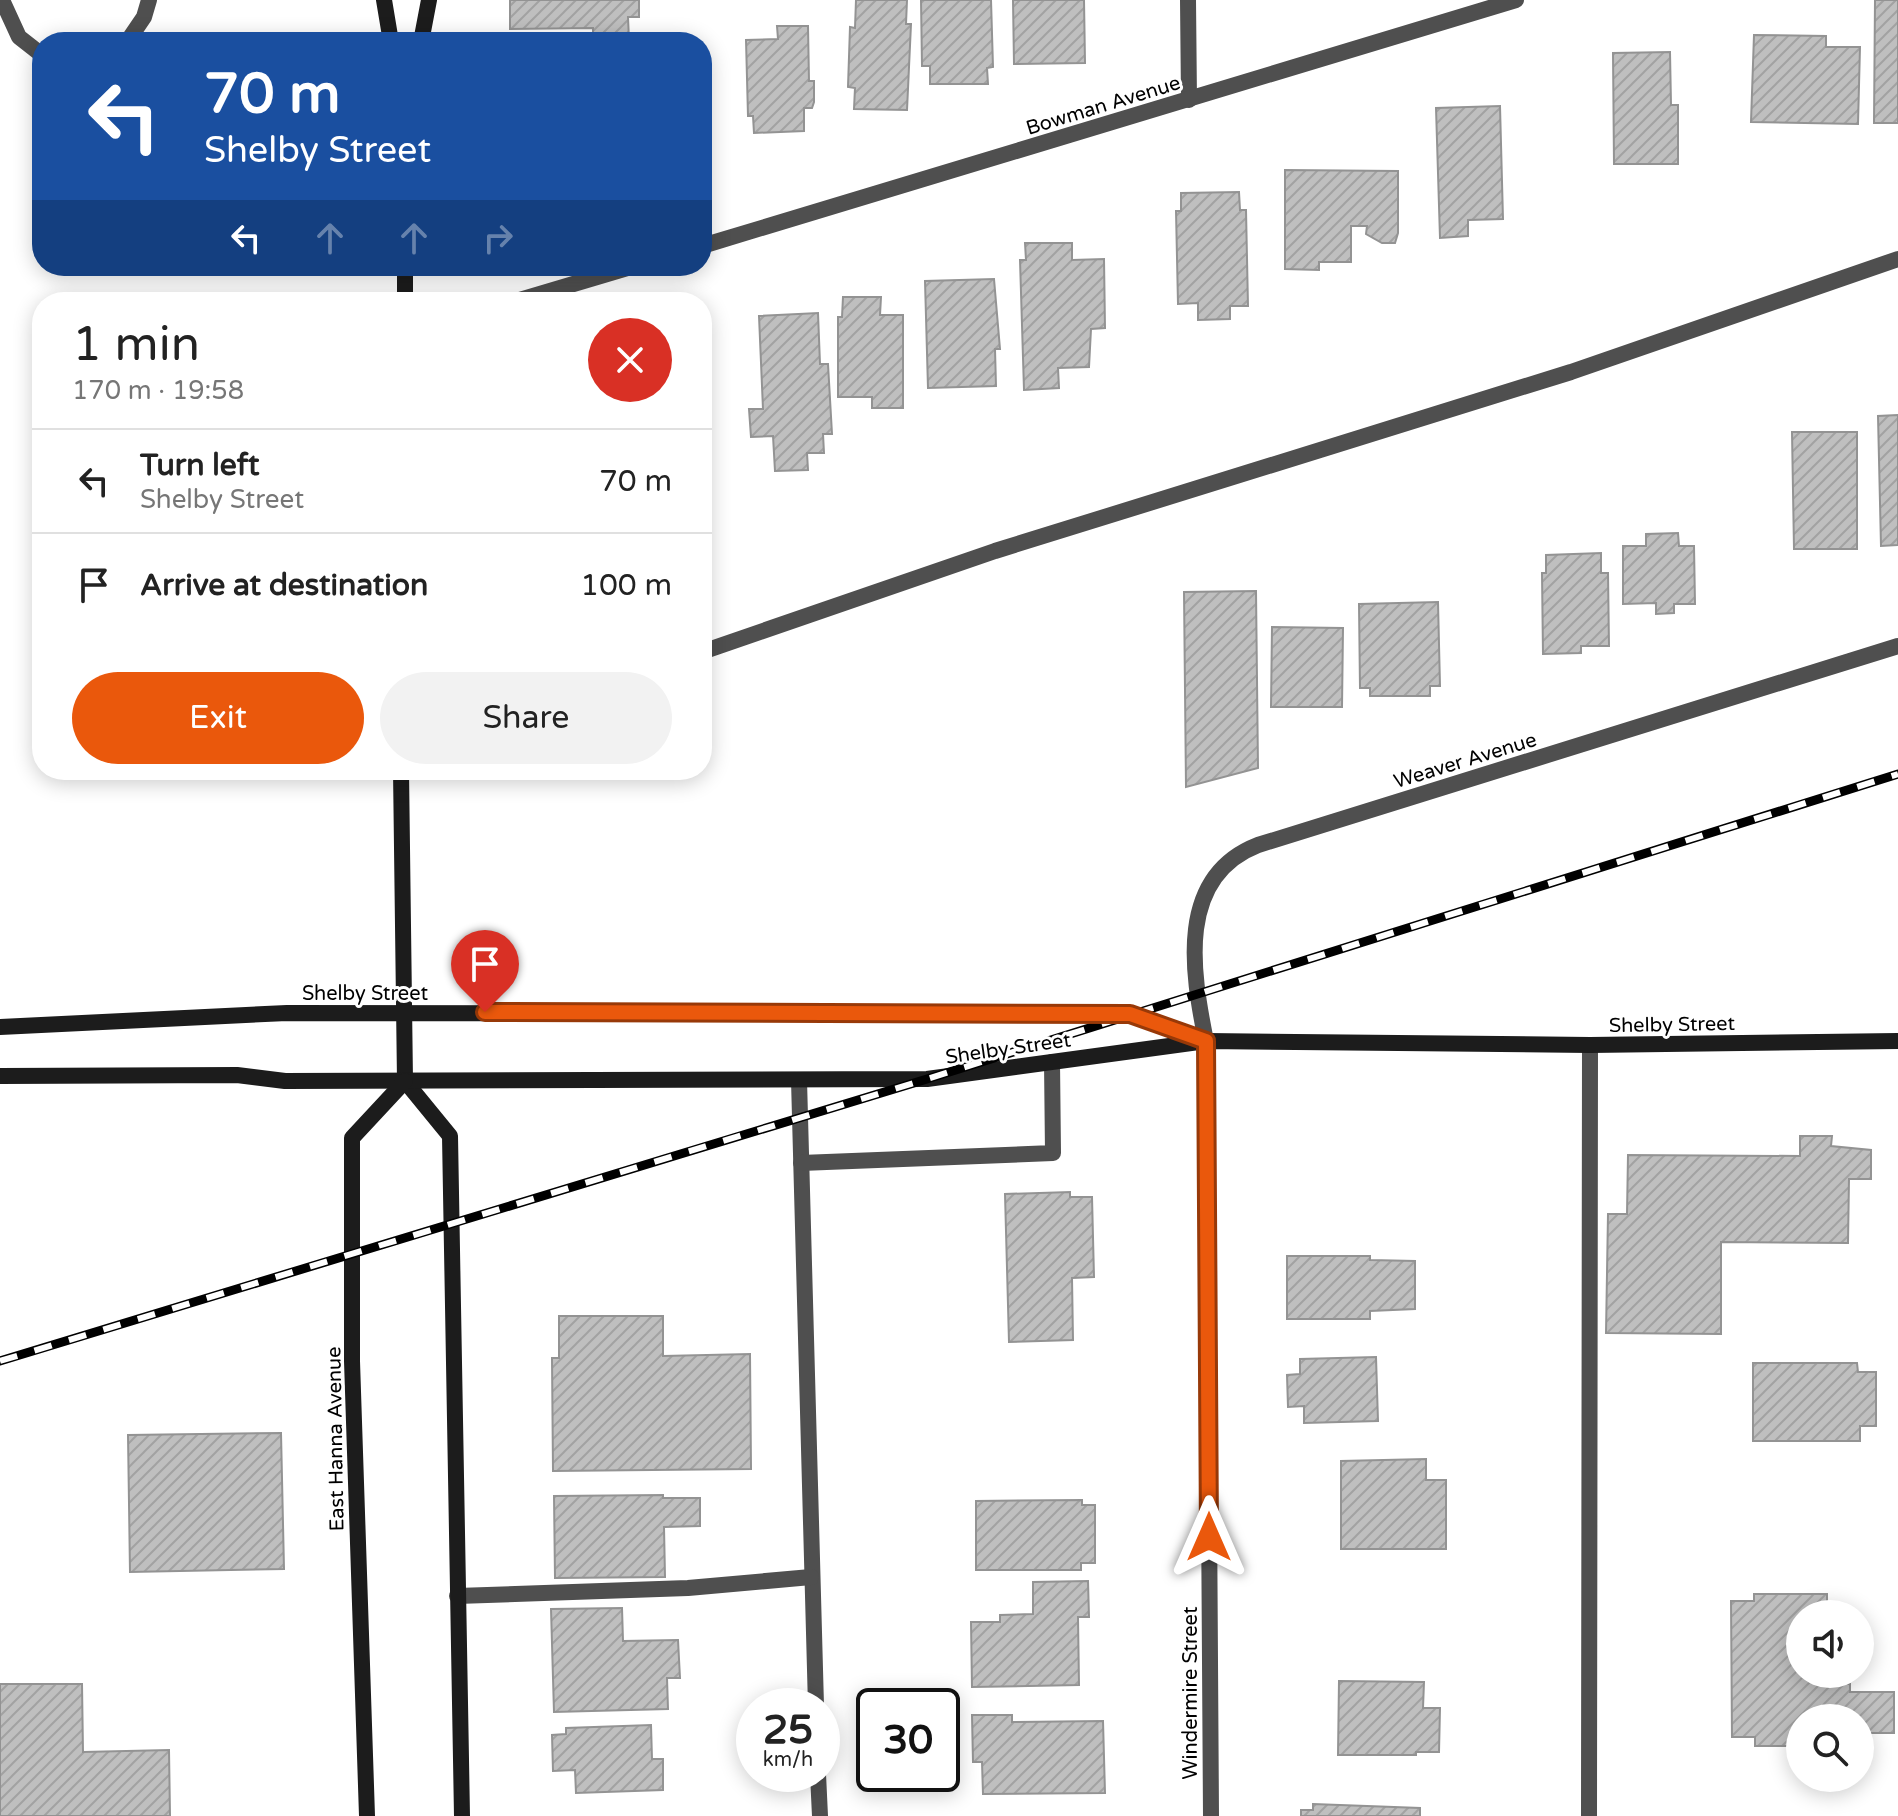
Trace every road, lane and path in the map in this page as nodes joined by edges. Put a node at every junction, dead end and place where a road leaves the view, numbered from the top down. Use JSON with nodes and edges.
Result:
{"nodes":[{"id":1,"x":2,"y":0,"type":"edge"},
{"id":2,"x":149,"y":0,"type":"edge"},
{"id":3,"x":384,"y":0,"type":"edge"},
{"id":4,"x":429,"y":0,"type":"edge"},
{"id":5,"x":1188,"y":0,"type":"edge"},
{"id":6,"x":1516,"y":0,"type":"edge"},
{"id":7,"x":134,"y":32,"type":"edge"},
{"id":8,"x":389,"y":32,"type":"edge"},
{"id":9,"x":423,"y":32,"type":"edge"},
{"id":10,"x":32,"y":47,"type":"edge"},
{"id":11,"x":1189,"y":100,"type":"junction"},
{"id":12,"x":712,"y":243,"type":"edge"},
{"id":13,"x":1898,"y":259,"type":"edge"},
{"id":14,"x":600,"y":276,"type":"edge"},
{"id":15,"x":547,"y":292,"type":"edge"},
{"id":16,"x":1898,"y":646,"type":"edge"},
{"id":17,"x":712,"y":649,"type":"edge"},
{"id":18,"x":401,"y":780,"type":"edge"},
{"id":19,"x":405,"y":1013,"type":"junction"},
{"id":20,"x":0,"y":1027,"type":"edge"},
{"id":21,"x":1206,"y":1041,"type":"junction"},
{"id":22,"x":1898,"y":1041,"type":"edge"},
{"id":23,"x":1590,"y":1045,"type":"junction"},
{"id":24,"x":1052,"y":1062,"type":"junction"},
{"id":25,"x":0,"y":1076,"type":"edge"},
{"id":26,"x":799,"y":1080,"type":"junction"},
{"id":27,"x":405,"y":1081,"type":"junction"},
{"id":28,"x":801,"y":1163,"type":"junction"},
{"id":29,"x":811,"y":1577,"type":"junction"},
{"id":30,"x":457,"y":1596,"type":"junction"},
{"id":31,"x":815,"y":1688,"type":"edge"},
{"id":32,"x":819,"y":1792,"type":"edge"},
{"id":33,"x":367,"y":1816,"type":"edge"},
{"id":34,"x":462,"y":1816,"type":"edge"},
{"id":35,"x":820,"y":1816,"type":"edge"},
{"id":36,"x":1211,"y":1816,"type":"edge"},
{"id":37,"x":1589,"y":1816,"type":"edge"}],
"edges":[{"from":1,"to":10,"type":"street"},
{"from":2,"to":7,"type":"street"},
{"from":3,"to":8,"type":"main road"},
{"from":4,"to":9,"type":"main road"},
{"from":5,"to":11,"type":"street"},
{"from":6,"to":11,"type":"street","name":"Bowman Avenue"},
{"from":11,"to":12,"type":"street","name":"Bowman Avenue"},
{"from":13,"to":17,"type":"street"},
{"from":14,"to":15,"type":"street"},
{"from":16,"to":21,"type":"street","name":"Weaver Avenue"},
{"from":18,"to":19,"type":"main road"},
{"from":19,"to":20,"type":"main road","name":"Shelby Street"},
{"from":19,"to":21,"type":"main road","name":"Shelby Street"},
{"from":19,"to":27,"type":"main road"},
{"from":21,"to":23,"type":"main road","name":"Shelby Street"},
{"from":21,"to":24,"type":"main road","name":"Shelby Street"},
{"from":21,"to":36,"type":"street","name":"Windermire Street"},
{"from":22,"to":23,"type":"main road","name":"Shelby Street"},
{"from":23,"to":37,"type":"street"},
{"from":24,"to":26,"type":"main road","name":"Shelby Street"},
{"from":24,"to":28,"type":"street"},
{"from":25,"to":27,"type":"main road","name":"Shelby Street"},
{"from":26,"to":27,"type":"main road","name":"Shelby Street"},
{"from":26,"to":28,"type":"street"},
{"from":27,"to":30,"type":"main road"},
{"from":27,"to":33,"type":"main road","name":"East Hanna Avenue"},
{"from":28,"to":29,"type":"street"},
{"from":29,"to":30,"type":"street"},
{"from":29,"to":31,"type":"street"},
{"from":30,"to":34,"type":"main road"},
{"from":32,"to":35,"type":"street"}]}
